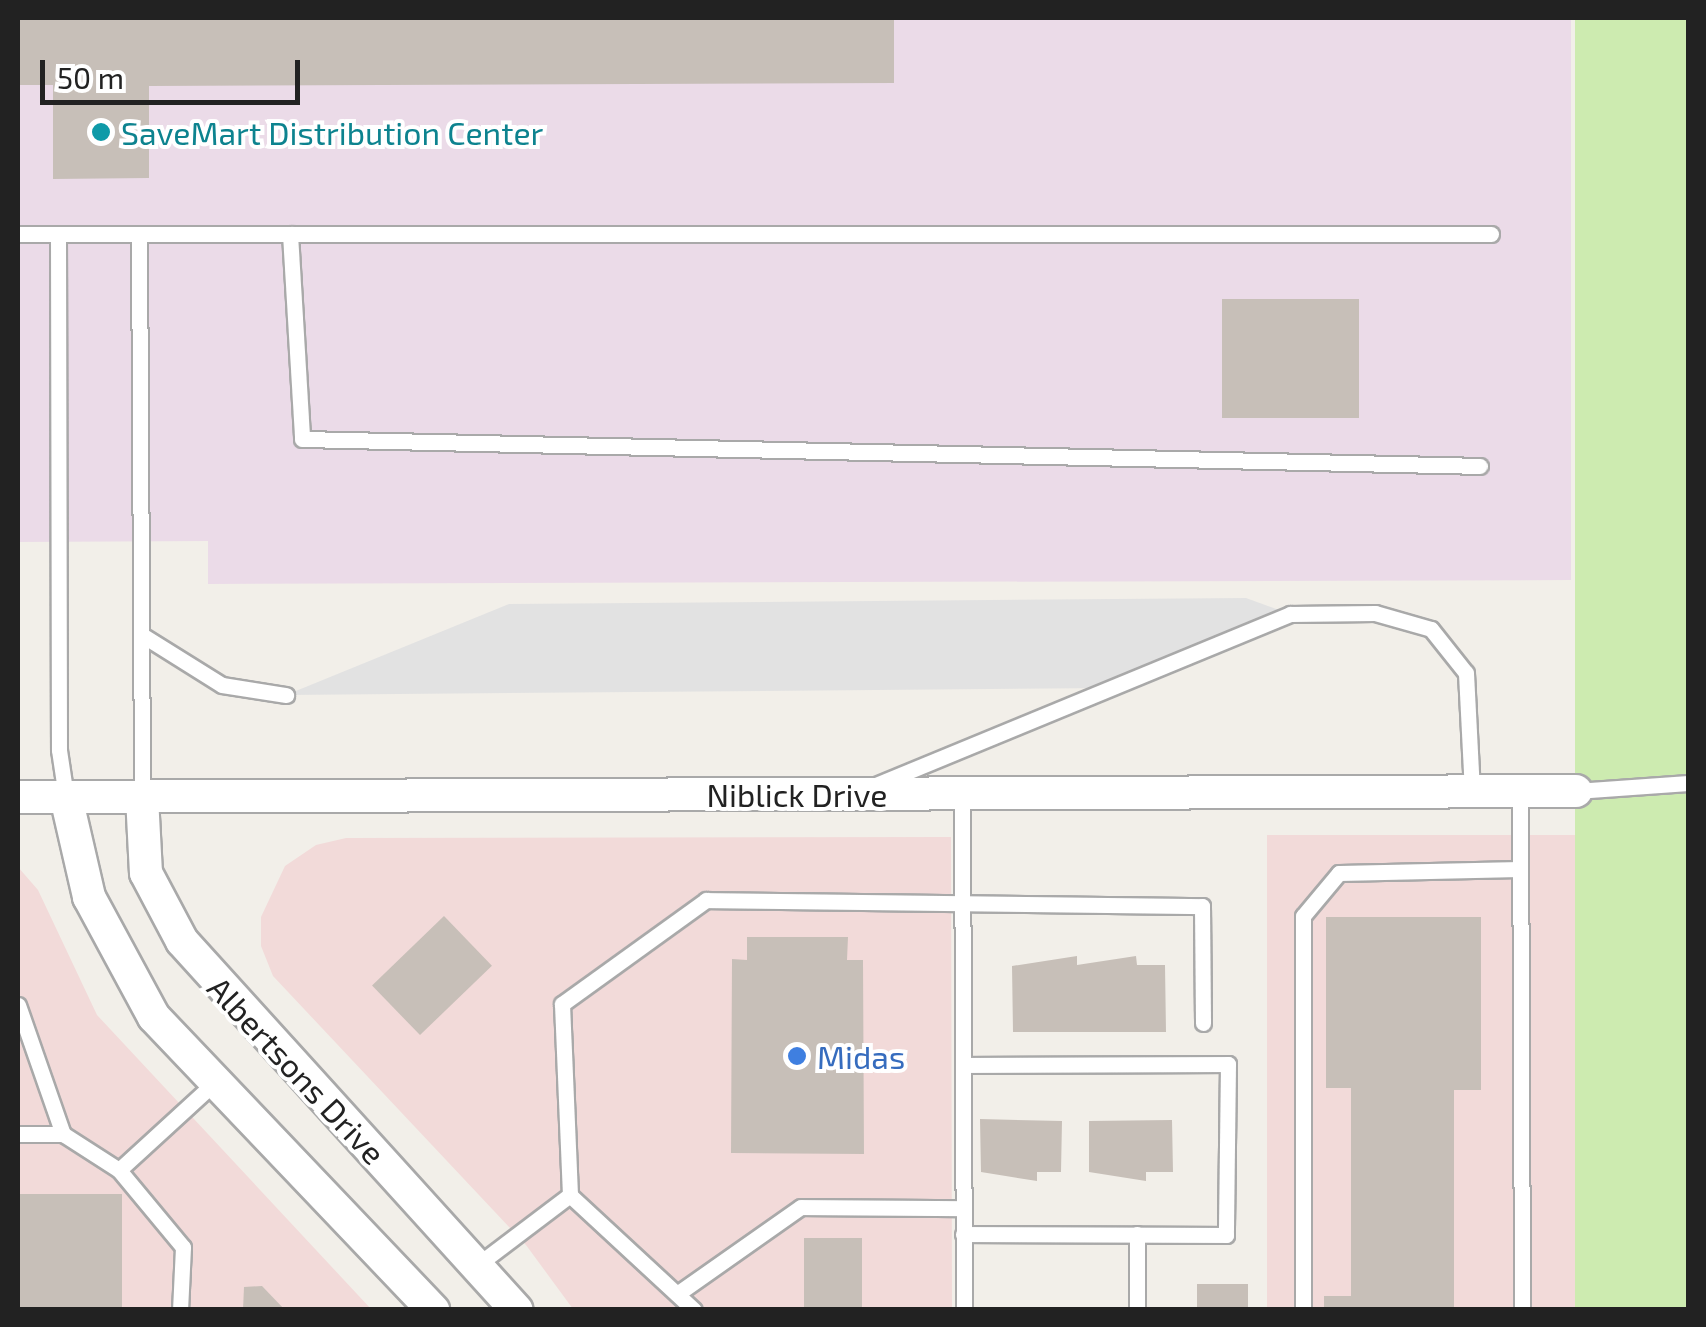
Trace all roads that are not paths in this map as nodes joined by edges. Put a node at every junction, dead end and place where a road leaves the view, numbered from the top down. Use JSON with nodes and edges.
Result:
{"nodes":[{"id":1,"x":18,"y":234,"type":"edge"},
{"id":2,"x":58,"y":234,"type":"junction"},
{"id":3,"x":140,"y":234,"type":"junction"},
{"id":4,"x":290,"y":234,"type":"junction"},
{"id":5,"x":1491,"y":234,"type":"dead end"},
{"id":6,"x":1480,"y":466,"type":"dead end"},
{"id":7,"x":142,"y":635,"type":"junction"},
{"id":8,"x":286,"y":695,"type":"dead end"},
{"id":9,"x":1688,"y":783,"type":"edge"},
{"id":10,"x":1576,"y":791,"type":"joint"},
{"id":11,"x":1472,"y":792,"type":"junction"},
{"id":12,"x":1520,"y":792,"type":"junction"},
{"id":13,"x":855,"y":794,"type":"junction"},
{"id":14,"x":962,"y":794,"type":"junction"},
{"id":15,"x":18,"y":797,"type":"edge"},
{"id":16,"x":66,"y":797,"type":"junction"},
{"id":17,"x":142,"y":797,"type":"junction"},
{"id":18,"x":1520,"y":869,"type":"junction"},
{"id":19,"x":963,"y":904,"type":"junction"},
{"id":20,"x":18,"y":1004,"type":"edge"},
{"id":21,"x":1203,"y":1023,"type":"dead end"},
{"id":22,"x":964,"y":1065,"type":"junction"},
{"id":23,"x":215,"y":1082,"type":"junction"},
{"id":24,"x":18,"y":1134,"type":"edge"},
{"id":25,"x":63,"y":1134,"type":"junction"},
{"id":26,"x":119,"y":1170,"type":"junction"},
{"id":27,"x":570,"y":1195,"type":"junction"},
{"id":28,"x":964,"y":1208,"type":"junction"},
{"id":29,"x":964,"y":1234,"type":"junction"},
{"id":30,"x":1137,"y":1234,"type":"junction"},
{"id":31,"x":480,"y":1263,"type":"junction"},
{"id":32,"x":678,"y":1294,"type":"junction"},
{"id":33,"x":180,"y":1310,"type":"edge"},
{"id":34,"x":432,"y":1310,"type":"edge"},
{"id":35,"x":517,"y":1310,"type":"edge"},
{"id":36,"x":694,"y":1310,"type":"edge"},
{"id":37,"x":964,"y":1310,"type":"edge"},
{"id":38,"x":1137,"y":1310,"type":"edge"},
{"id":39,"x":1302,"y":1310,"type":"edge"},
{"id":40,"x":1522,"y":1310,"type":"edge"}],
"edges":[{"from":1,"to":2,"type":"lane"},
{"from":2,"to":3,"type":"lane"},
{"from":2,"to":16,"type":"lane"},
{"from":3,"to":4,"type":"lane"},
{"from":3,"to":7,"type":"lane"},
{"from":4,"to":5,"type":"lane"},
{"from":4,"to":6,"type":"lane"},
{"from":7,"to":8,"type":"lane"},
{"from":7,"to":17,"type":"lane"},
{"from":9,"to":10,"type":"lane"},
{"from":10,"to":12,"type":"street","name":"Niblick Drive"},
{"from":11,"to":12,"type":"street","name":"Niblick Drive"},
{"from":11,"to":13,"type":"lane"},
{"from":11,"to":14,"type":"street","name":"Niblick Drive"},
{"from":12,"to":18,"type":"lane"},
{"from":13,"to":14,"type":"street","name":"Niblick Drive"},
{"from":13,"to":17,"type":"street","name":"Niblick Drive"},
{"from":14,"to":19,"type":"lane"},
{"from":15,"to":16,"type":"street","name":"Niblick Drive"},
{"from":16,"to":17,"type":"street","name":"Niblick Drive"},
{"from":16,"to":23,"type":"street","name":"Albertsons Drive"},
{"from":17,"to":31,"type":"street","name":"Albertsons Drive"},
{"from":18,"to":39,"type":"lane"},
{"from":18,"to":40,"type":"lane"},
{"from":19,"to":21,"type":"lane"},
{"from":19,"to":22,"type":"lane"},
{"from":19,"to":27,"type":"lane"},
{"from":20,"to":25,"type":"lane"},
{"from":22,"to":28,"type":"lane"},
{"from":22,"to":30,"type":"lane"},
{"from":23,"to":26,"type":"lane"},
{"from":23,"to":34,"type":"street","name":"Albertsons Drive"},
{"from":24,"to":25,"type":"lane"},
{"from":25,"to":26,"type":"lane"},
{"from":26,"to":33,"type":"lane"},
{"from":27,"to":31,"type":"lane"},
{"from":27,"to":32,"type":"lane"},
{"from":28,"to":29,"type":"lane"},
{"from":28,"to":32,"type":"lane"},
{"from":29,"to":30,"type":"lane"},
{"from":29,"to":37,"type":"lane"},
{"from":30,"to":38,"type":"lane"},
{"from":31,"to":35,"type":"street","name":"Albertsons Drive"},
{"from":32,"to":36,"type":"lane"}]}
